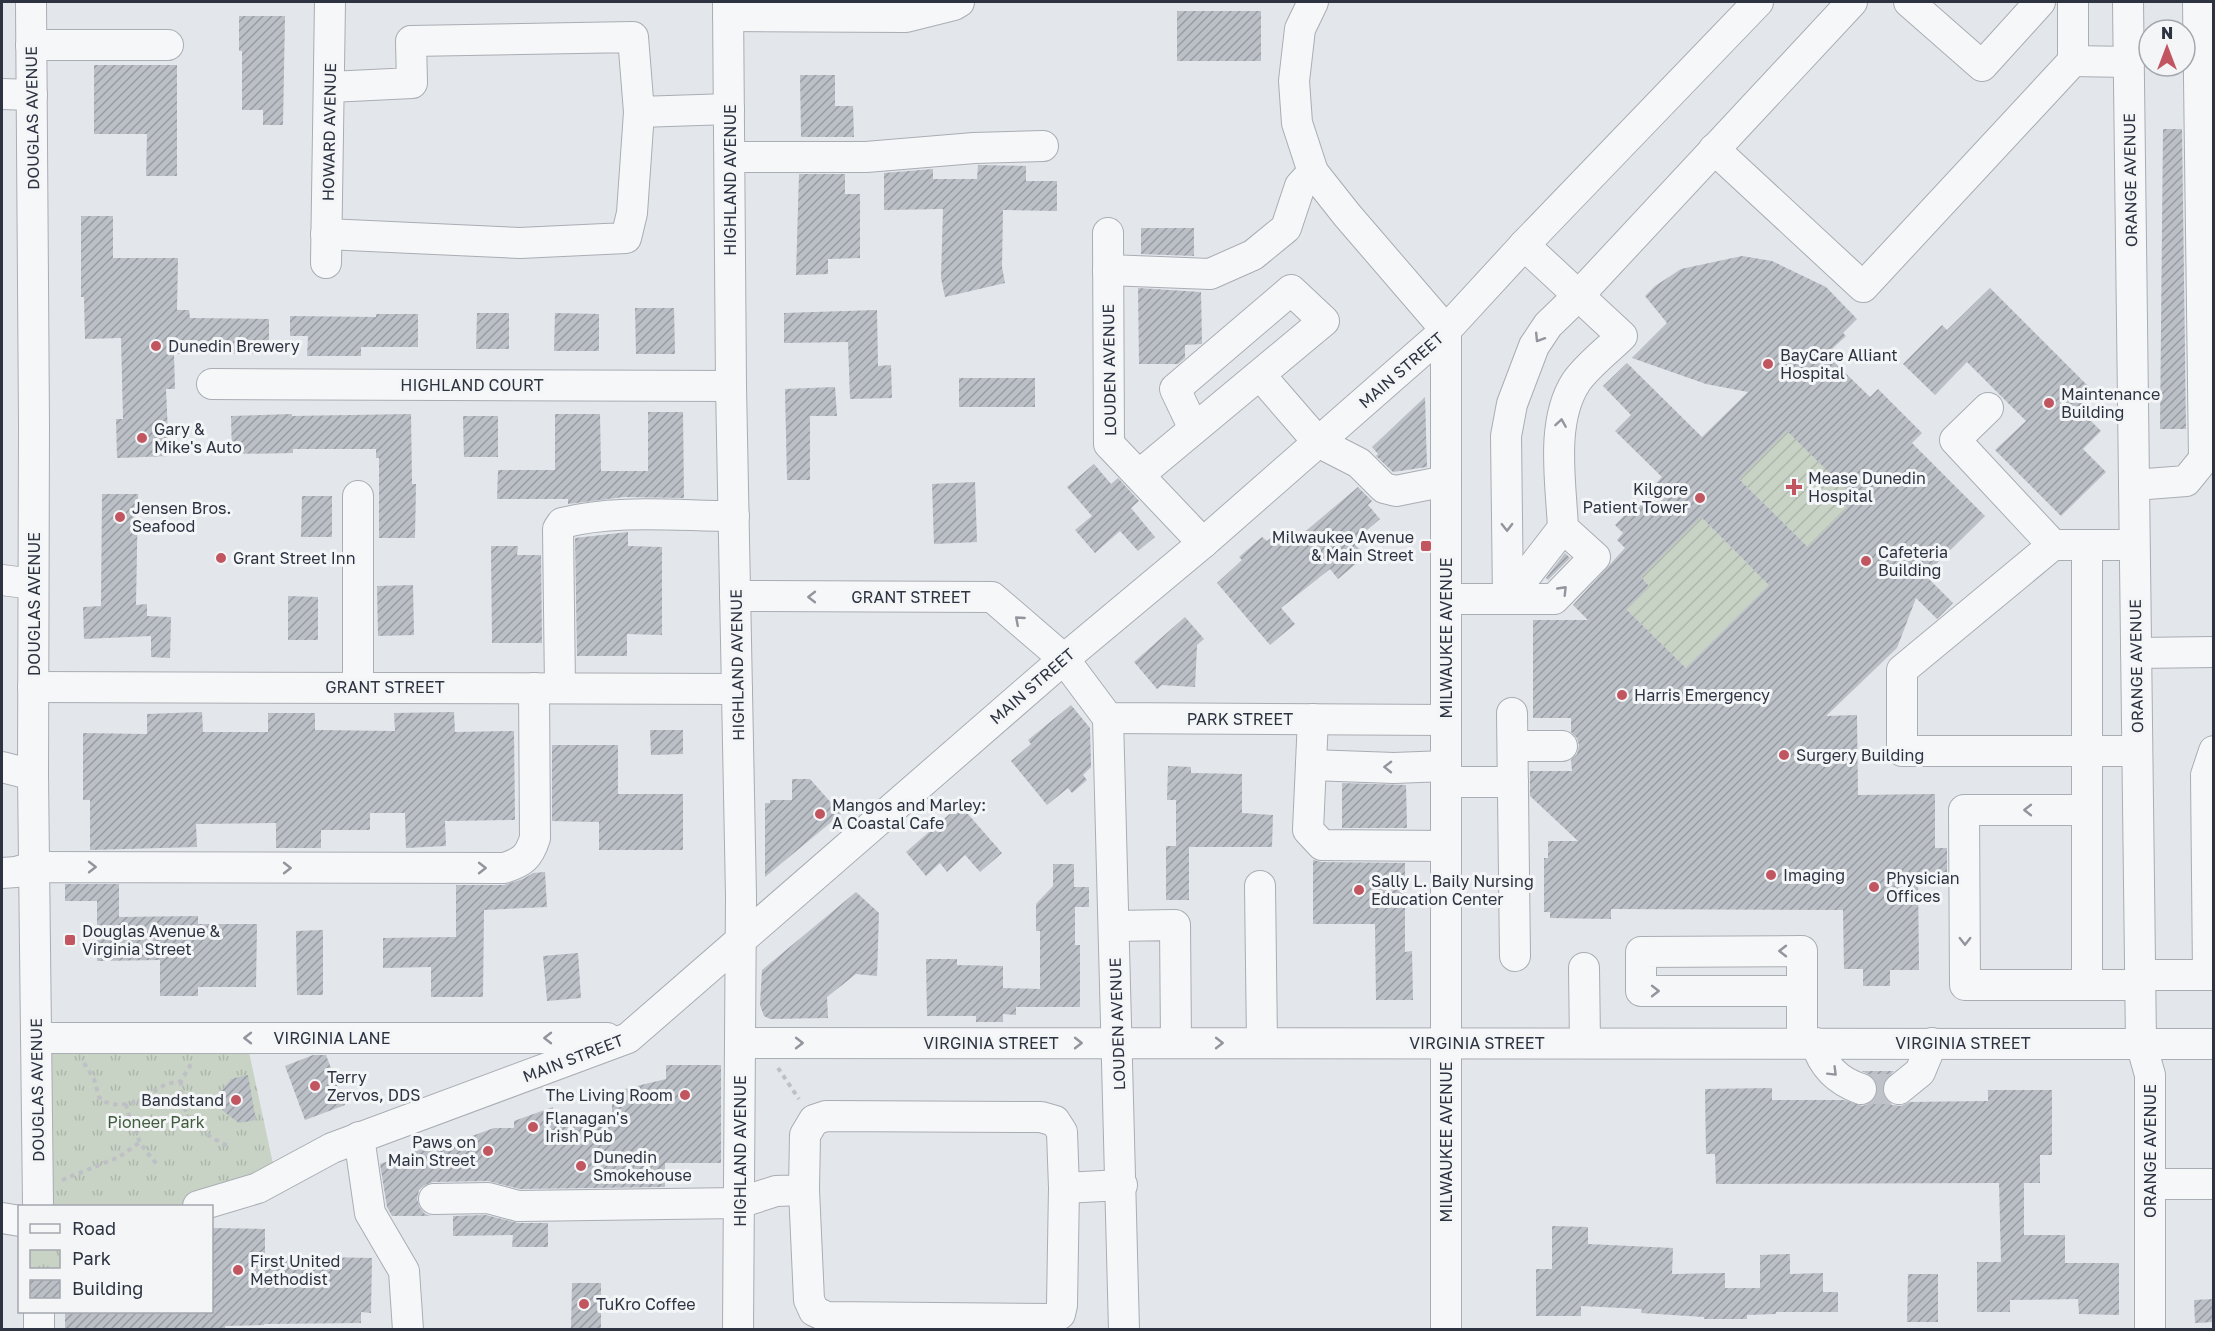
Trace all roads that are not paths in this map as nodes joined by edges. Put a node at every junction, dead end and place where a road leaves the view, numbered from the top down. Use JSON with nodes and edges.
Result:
{"nodes":[{"id":1,"x":31,"y":2,"type":"edge"},
{"id":2,"x":330,"y":2,"type":"edge"},
{"id":3,"x":959,"y":2,"type":"edge"},
{"id":4,"x":1313,"y":2,"type":"edge"},
{"id":5,"x":1758,"y":2,"type":"edge"},
{"id":6,"x":1852,"y":2,"type":"edge"},
{"id":7,"x":1910,"y":2,"type":"edge"},
{"id":8,"x":2040,"y":2,"type":"edge"},
{"id":9,"x":2073,"y":2,"type":"edge"},
{"id":10,"x":2128,"y":2,"type":"edge"},
{"id":11,"x":2198,"y":2,"type":"edge"},
{"id":12,"x":729,"y":9,"type":"edge"},
{"id":13,"x":2196,"y":18,"type":"edge"},
{"id":14,"x":31,"y":45,"type":"junction"},
{"id":15,"x":168,"y":45,"type":"dead end"},
{"id":16,"x":2136,"y":56,"type":"edge"},
{"id":17,"x":2073,"y":61,"type":"junction"},
{"id":18,"x":2193,"y":78,"type":"edge"},
{"id":19,"x":330,"y":87,"type":"junction"},
{"id":20,"x":2,"y":94,"type":"edge"},
{"id":21,"x":32,"y":95,"type":"junction"},
{"id":22,"x":729,"y":109,"type":"junction"},
{"id":23,"x":639,"y":112,"type":"junction"},
{"id":24,"x":1043,"y":146,"type":"dead end"},
{"id":25,"x":1714,"y":149,"type":"junction"},
{"id":26,"x":729,"y":157,"type":"junction"},
{"id":27,"x":1313,"y":172,"type":"junction"},
{"id":28,"x":1108,"y":233,"type":"dead end"},
{"id":29,"x":326,"y":234,"type":"junction"},
{"id":30,"x":1524,"y":245,"type":"junction"},
{"id":31,"x":326,"y":263,"type":"dead end"},
{"id":32,"x":1108,"y":270,"type":"junction"},
{"id":33,"x":1578,"y":296,"type":"junction"},
{"id":34,"x":1446,"y":330,"type":"junction"},
{"id":35,"x":1260,"y":375,"type":"junction"},
{"id":36,"x":212,"y":384,"type":"dead end"},
{"id":37,"x":731,"y":386,"type":"junction"},
{"id":38,"x":1988,"y":408,"type":"dead end"},
{"id":39,"x":1194,"y":429,"type":"junction"},
{"id":40,"x":1318,"y":442,"type":"junction"},
{"id":41,"x":1139,"y":475,"type":"junction"},
{"id":42,"x":1446,"y":482,"type":"junction"},
{"id":43,"x":2134,"y":485,"type":"junction"},
{"id":44,"x":358,"y":496,"type":"dead end"},
{"id":45,"x":734,"y":516,"type":"junction"},
{"id":46,"x":1563,"y":528,"type":"junction"},
{"id":47,"x":1203,"y":543,"type":"junction"},
{"id":48,"x":2053,"y":545,"type":"junction"},
{"id":49,"x":2087,"y":545,"type":"junction"},
{"id":50,"x":2134,"y":545,"type":"junction"},
{"id":51,"x":2,"y":580,"type":"edge"},
{"id":52,"x":33,"y":584,"type":"junction"},
{"id":53,"x":735,"y":596,"type":"junction"},
{"id":54,"x":1446,"y":598,"type":"junction"},
{"id":55,"x":1508,"y":598,"type":"junction"},
{"id":56,"x":2214,"y":652,"type":"edge"},
{"id":57,"x":2136,"y":653,"type":"junction"},
{"id":58,"x":1064,"y":659,"type":"junction"},
{"id":59,"x":33,"y":687,"type":"junction"},
{"id":60,"x":358,"y":687,"type":"junction"},
{"id":61,"x":547,"y":688,"type":"junction"},
{"id":62,"x":737,"y":689,"type":"junction"},
{"id":63,"x":1512,"y":712,"type":"dead end"},
{"id":64,"x":1108,"y":718,"type":"junction"},
{"id":65,"x":1313,"y":720,"type":"junction"},
{"id":66,"x":1446,"y":720,"type":"junction"},
{"id":67,"x":1513,"y":746,"type":"junction"},
{"id":68,"x":1562,"y":746,"type":"dead end"},
{"id":69,"x":2087,"y":751,"type":"junction"},
{"id":70,"x":2137,"y":751,"type":"junction"},
{"id":71,"x":2214,"y":751,"type":"edge"},
{"id":72,"x":1311,"y":765,"type":"junction"},
{"id":73,"x":2,"y":767,"type":"edge"},
{"id":74,"x":1446,"y":774,"type":"junction"},
{"id":75,"x":33,"y":775,"type":"junction"},
{"id":76,"x":1513,"y":782,"type":"junction"},
{"id":77,"x":2087,"y":810,"type":"junction"},
{"id":78,"x":1446,"y":846,"type":"junction"},
{"id":79,"x":34,"y":867,"type":"junction"},
{"id":80,"x":2,"y":873,"type":"edge"},
{"id":81,"x":1260,"y":886,"type":"dead end"},
{"id":82,"x":2211,"y":904,"type":"edge"},
{"id":83,"x":1114,"y":926,"type":"junction"},
{"id":84,"x":741,"y":941,"type":"junction"},
{"id":85,"x":1515,"y":956,"type":"dead end"},
{"id":86,"x":1584,"y":968,"type":"dead end"},
{"id":87,"x":2211,"y":975,"type":"edge"},
{"id":88,"x":2140,"y":980,"type":"junction"},
{"id":89,"x":2087,"y":985,"type":"junction"},
{"id":90,"x":1802,"y":991,"type":"junction"},
{"id":91,"x":36,"y":1038,"type":"junction"},
{"id":92,"x":628,"y":1038,"type":"junction"},
{"id":93,"x":741,"y":1043,"type":"junction"},
{"id":94,"x":1118,"y":1043,"type":"junction"},
{"id":95,"x":1176,"y":1043,"type":"junction"},
{"id":96,"x":1262,"y":1043,"type":"junction"},
{"id":97,"x":1446,"y":1043,"type":"junction"},
{"id":98,"x":1585,"y":1043,"type":"junction"},
{"id":99,"x":1809,"y":1043,"type":"junction"},
{"id":100,"x":1932,"y":1043,"type":"junction"},
{"id":101,"x":2141,"y":1043,"type":"junction"},
{"id":102,"x":2214,"y":1044,"type":"edge"},
{"id":103,"x":1862,"y":1089,"type":"tunnel mouth"},
{"id":104,"x":1899,"y":1089,"type":"tunnel mouth"},
{"id":105,"x":359,"y":1137,"type":"junction"},
{"id":106,"x":2150,"y":1184,"type":"junction"},
{"id":107,"x":2214,"y":1184,"type":"edge"},
{"id":108,"x":1122,"y":1185,"type":"junction"},
{"id":109,"x":1064,"y":1188,"type":"junction"},
{"id":110,"x":804,"y":1190,"type":"junction"},
{"id":111,"x":434,"y":1199,"type":"dead end"},
{"id":112,"x":739,"y":1203,"type":"junction"},
{"id":113,"x":38,"y":1205,"type":"edge"},
{"id":114,"x":201,"y":1205,"type":"edge"},
{"id":115,"x":2,"y":1218,"type":"edge"},
{"id":116,"x":18,"y":1221,"type":"edge"},
{"id":117,"x":39,"y":1313,"type":"edge"},
{"id":118,"x":39,"y":1329,"type":"edge"},
{"id":119,"x":408,"y":1329,"type":"edge"},
{"id":120,"x":738,"y":1329,"type":"edge"},
{"id":121,"x":1124,"y":1329,"type":"edge"},
{"id":122,"x":1446,"y":1329,"type":"edge"},
{"id":123,"x":2150,"y":1329,"type":"edge"}],
"edges":[{"from":1,"to":14,"type":"street","name":"DOUGLAS AVENUE"},
{"from":2,"to":19,"type":"street","name":"HOWARD AVENUE"},
{"from":3,"to":12,"type":"street"},
{"from":4,"to":27,"type":"street"},
{"from":5,"to":30,"type":"street","name":"MAIN STREET"},
{"from":6,"to":25,"type":"street"},
{"from":7,"to":8,"type":"street"},
{"from":9,"to":17,"type":"street"},
{"from":10,"to":16,"type":"street","name":"ORANGE AVENUE"},
{"from":11,"to":13,"type":"street"},
{"from":12,"to":22,"type":"street","name":"HIGHLAND AVENUE"},
{"from":14,"to":15,"type":"street"},
{"from":14,"to":21,"type":"street","name":"DOUGLAS AVENUE"},
{"from":16,"to":17,"type":"street"},
{"from":16,"to":43,"type":"street","name":"ORANGE AVENUE"},
{"from":17,"to":25,"type":"street"},
{"from":18,"to":43,"type":"street"},
{"from":19,"to":23,"type":"street"},
{"from":19,"to":29,"type":"street","name":"HOWARD AVENUE"},
{"from":20,"to":21,"type":"street"},
{"from":21,"to":52,"type":"street","name":"DOUGLAS AVENUE"},
{"from":22,"to":23,"type":"street"},
{"from":22,"to":26,"type":"street","name":"HIGHLAND AVENUE"},
{"from":23,"to":29,"type":"street"},
{"from":24,"to":26,"type":"street"},
{"from":25,"to":33,"type":"street"},
{"from":26,"to":37,"type":"street","name":"HIGHLAND AVENUE"},
{"from":27,"to":32,"type":"street"},
{"from":27,"to":34,"type":"street"},
{"from":28,"to":32,"type":"street","name":"LOUDEN AVENUE"},
{"from":29,"to":31,"type":"street","name":"HOWARD AVENUE"},
{"from":30,"to":33,"type":"street"},
{"from":30,"to":34,"type":"street","name":"MAIN STREET"},
{"from":32,"to":41,"type":"street","name":"LOUDEN AVENUE"},
{"from":46,"to":33,"type":"street","one_way":true},
{"from":33,"to":55,"type":"street","one_way":true},
{"from":34,"to":40,"type":"street","name":"MAIN STREET"},
{"from":34,"to":42,"type":"street","name":"MILWAUKEE AVENUE"},
{"from":35,"to":39,"type":"street"},
{"from":35,"to":39,"type":"street"},
{"from":35,"to":40,"type":"street"},
{"from":36,"to":37,"type":"street","name":"HIGHLAND COURT"},
{"from":37,"to":45,"type":"street","name":"HIGHLAND AVENUE"},
{"from":38,"to":48,"type":"street"},
{"from":39,"to":41,"type":"street"},
{"from":40,"to":42,"type":"street"},
{"from":40,"to":47,"type":"street","name":"MAIN STREET"},
{"from":41,"to":47,"type":"street","name":"LOUDEN AVENUE"},
{"from":42,"to":54,"type":"street","name":"MILWAUKEE AVENUE"},
{"from":43,"to":50,"type":"street","name":"ORANGE AVENUE"},
{"from":44,"to":60,"type":"street"},
{"from":45,"to":53,"type":"street","name":"HIGHLAND AVENUE"},
{"from":45,"to":61,"type":"street"},
{"from":46,"to":55,"type":"street"},
{"from":55,"to":46,"type":"street","one_way":true},
{"from":47,"to":58,"type":"street","name":"MAIN STREET"},
{"from":48,"to":49,"type":"street"},
{"from":48,"to":69,"type":"street"},
{"from":49,"to":50,"type":"street"},
{"from":49,"to":69,"type":"street"},
{"from":50,"to":57,"type":"street","name":"ORANGE AVENUE"},
{"from":51,"to":52,"type":"street"},
{"from":52,"to":59,"type":"street","name":"DOUGLAS AVENUE"},
{"from":58,"to":53,"type":"street","name":"GRANT STREET","one_way":true},
{"from":53,"to":62,"type":"street","name":"HIGHLAND AVENUE"},
{"from":54,"to":55,"type":"street"},
{"from":54,"to":66,"type":"street","name":"MILWAUKEE AVENUE"},
{"from":56,"to":57,"type":"street"},
{"from":57,"to":70,"type":"street","name":"ORANGE AVENUE"},
{"from":58,"to":64,"type":"street"},
{"from":58,"to":84,"type":"street","name":"MAIN STREET"},
{"from":59,"to":60,"type":"street","name":"GRANT STREET"},
{"from":59,"to":75,"type":"street","name":"DOUGLAS AVENUE"},
{"from":60,"to":61,"type":"street","name":"GRANT STREET"},
{"from":61,"to":62,"type":"street","name":"GRANT STREET"},
{"from":79,"to":61,"type":"street","one_way":true},
{"from":62,"to":84,"type":"street","name":"HIGHLAND AVENUE"},
{"from":63,"to":67,"type":"street"},
{"from":64,"to":65,"type":"street","name":"PARK STREET"},
{"from":64,"to":83,"type":"street","name":"LOUDEN AVENUE"},
{"from":65,"to":66,"type":"street","name":"PARK STREET"},
{"from":65,"to":72,"type":"street"},
{"from":66,"to":74,"type":"street","name":"MILWAUKEE AVENUE"},
{"from":67,"to":68,"type":"street"},
{"from":67,"to":76,"type":"street"},
{"from":69,"to":70,"type":"street"},
{"from":69,"to":77,"type":"street"},
{"from":70,"to":88,"type":"street","name":"ORANGE AVENUE"},
{"from":71,"to":82,"type":"street"},
{"from":74,"to":72,"type":"street","one_way":true},
{"from":72,"to":78,"type":"street"},
{"from":73,"to":75,"type":"street"},
{"from":74,"to":76,"type":"street"},
{"from":74,"to":78,"type":"street","name":"MILWAUKEE AVENUE"},
{"from":75,"to":79,"type":"street","name":"DOUGLAS AVENUE"},
{"from":76,"to":85,"type":"street"},
{"from":77,"to":89,"type":"street"},
{"from":77,"to":89,"type":"street","one_way":true},
{"from":78,"to":97,"type":"street","name":"MILWAUKEE AVENUE"},
{"from":79,"to":80,"type":"street"},
{"from":79,"to":91,"type":"street","name":"DOUGLAS AVENUE"},
{"from":81,"to":96,"type":"street"},
{"from":82,"to":87,"type":"street"},
{"from":83,"to":94,"type":"street","name":"LOUDEN AVENUE"},
{"from":83,"to":95,"type":"street"},
{"from":84,"to":92,"type":"street","name":"MAIN STREET"},
{"from":84,"to":93,"type":"street","name":"HIGHLAND AVENUE"},
{"from":86,"to":98,"type":"street"},
{"from":87,"to":88,"type":"street"},
{"from":88,"to":89,"type":"street"},
{"from":88,"to":101,"type":"street","name":"ORANGE AVENUE"},
{"from":90,"to":90,"type":"street","one_way":true},
{"from":90,"to":99,"type":"street"},
{"from":92,"to":91,"type":"street","name":"VIRGINIA LANE","one_way":true},
{"from":91,"to":113,"type":"street","name":"DOUGLAS AVENUE"},
{"from":92,"to":105,"type":"street","name":"MAIN STREET"},
{"from":93,"to":94,"type":"street","name":"VIRGINIA STREET","one_way":true},
{"from":93,"to":112,"type":"street","name":"HIGHLAND AVENUE"},
{"from":94,"to":95,"type":"street","name":"VIRGINIA STREET"},
{"from":94,"to":108,"type":"street","name":"LOUDEN AVENUE"},
{"from":95,"to":96,"type":"street","name":"VIRGINIA STREET","one_way":true},
{"from":96,"to":97,"type":"street","name":"VIRGINIA STREET"},
{"from":97,"to":98,"type":"street","name":"VIRGINIA STREET"},
{"from":97,"to":122,"type":"street","name":"MILWAUKEE AVENUE"},
{"from":98,"to":99,"type":"street","name":"VIRGINIA STREET"},
{"from":99,"to":100,"type":"street","name":"VIRGINIA STREET"},
{"from":99,"to":103,"type":"street","one_way":true},
{"from":100,"to":101,"type":"street","name":"VIRGINIA STREET"},
{"from":100,"to":104,"type":"street"},
{"from":101,"to":102,"type":"street","name":"VIRGINIA STREET"},
{"from":101,"to":106,"type":"street","name":"ORANGE AVENUE"},
{"from":105,"to":114,"type":"street","name":"MAIN STREET"},
{"from":105,"to":119,"type":"street"},
{"from":106,"to":107,"type":"street"},
{"from":106,"to":123,"type":"street","name":"ORANGE AVENUE"},
{"from":108,"to":109,"type":"street"},
{"from":108,"to":121,"type":"street","name":"LOUDEN AVENUE"},
{"from":109,"to":110,"type":"street"},
{"from":109,"to":110,"type":"street"},
{"from":110,"to":112,"type":"street"},
{"from":111,"to":112,"type":"street"},
{"from":112,"to":120,"type":"street","name":"HIGHLAND AVENUE"},
{"from":115,"to":116,"type":"street"},
{"from":117,"to":118,"type":"street"}]}
